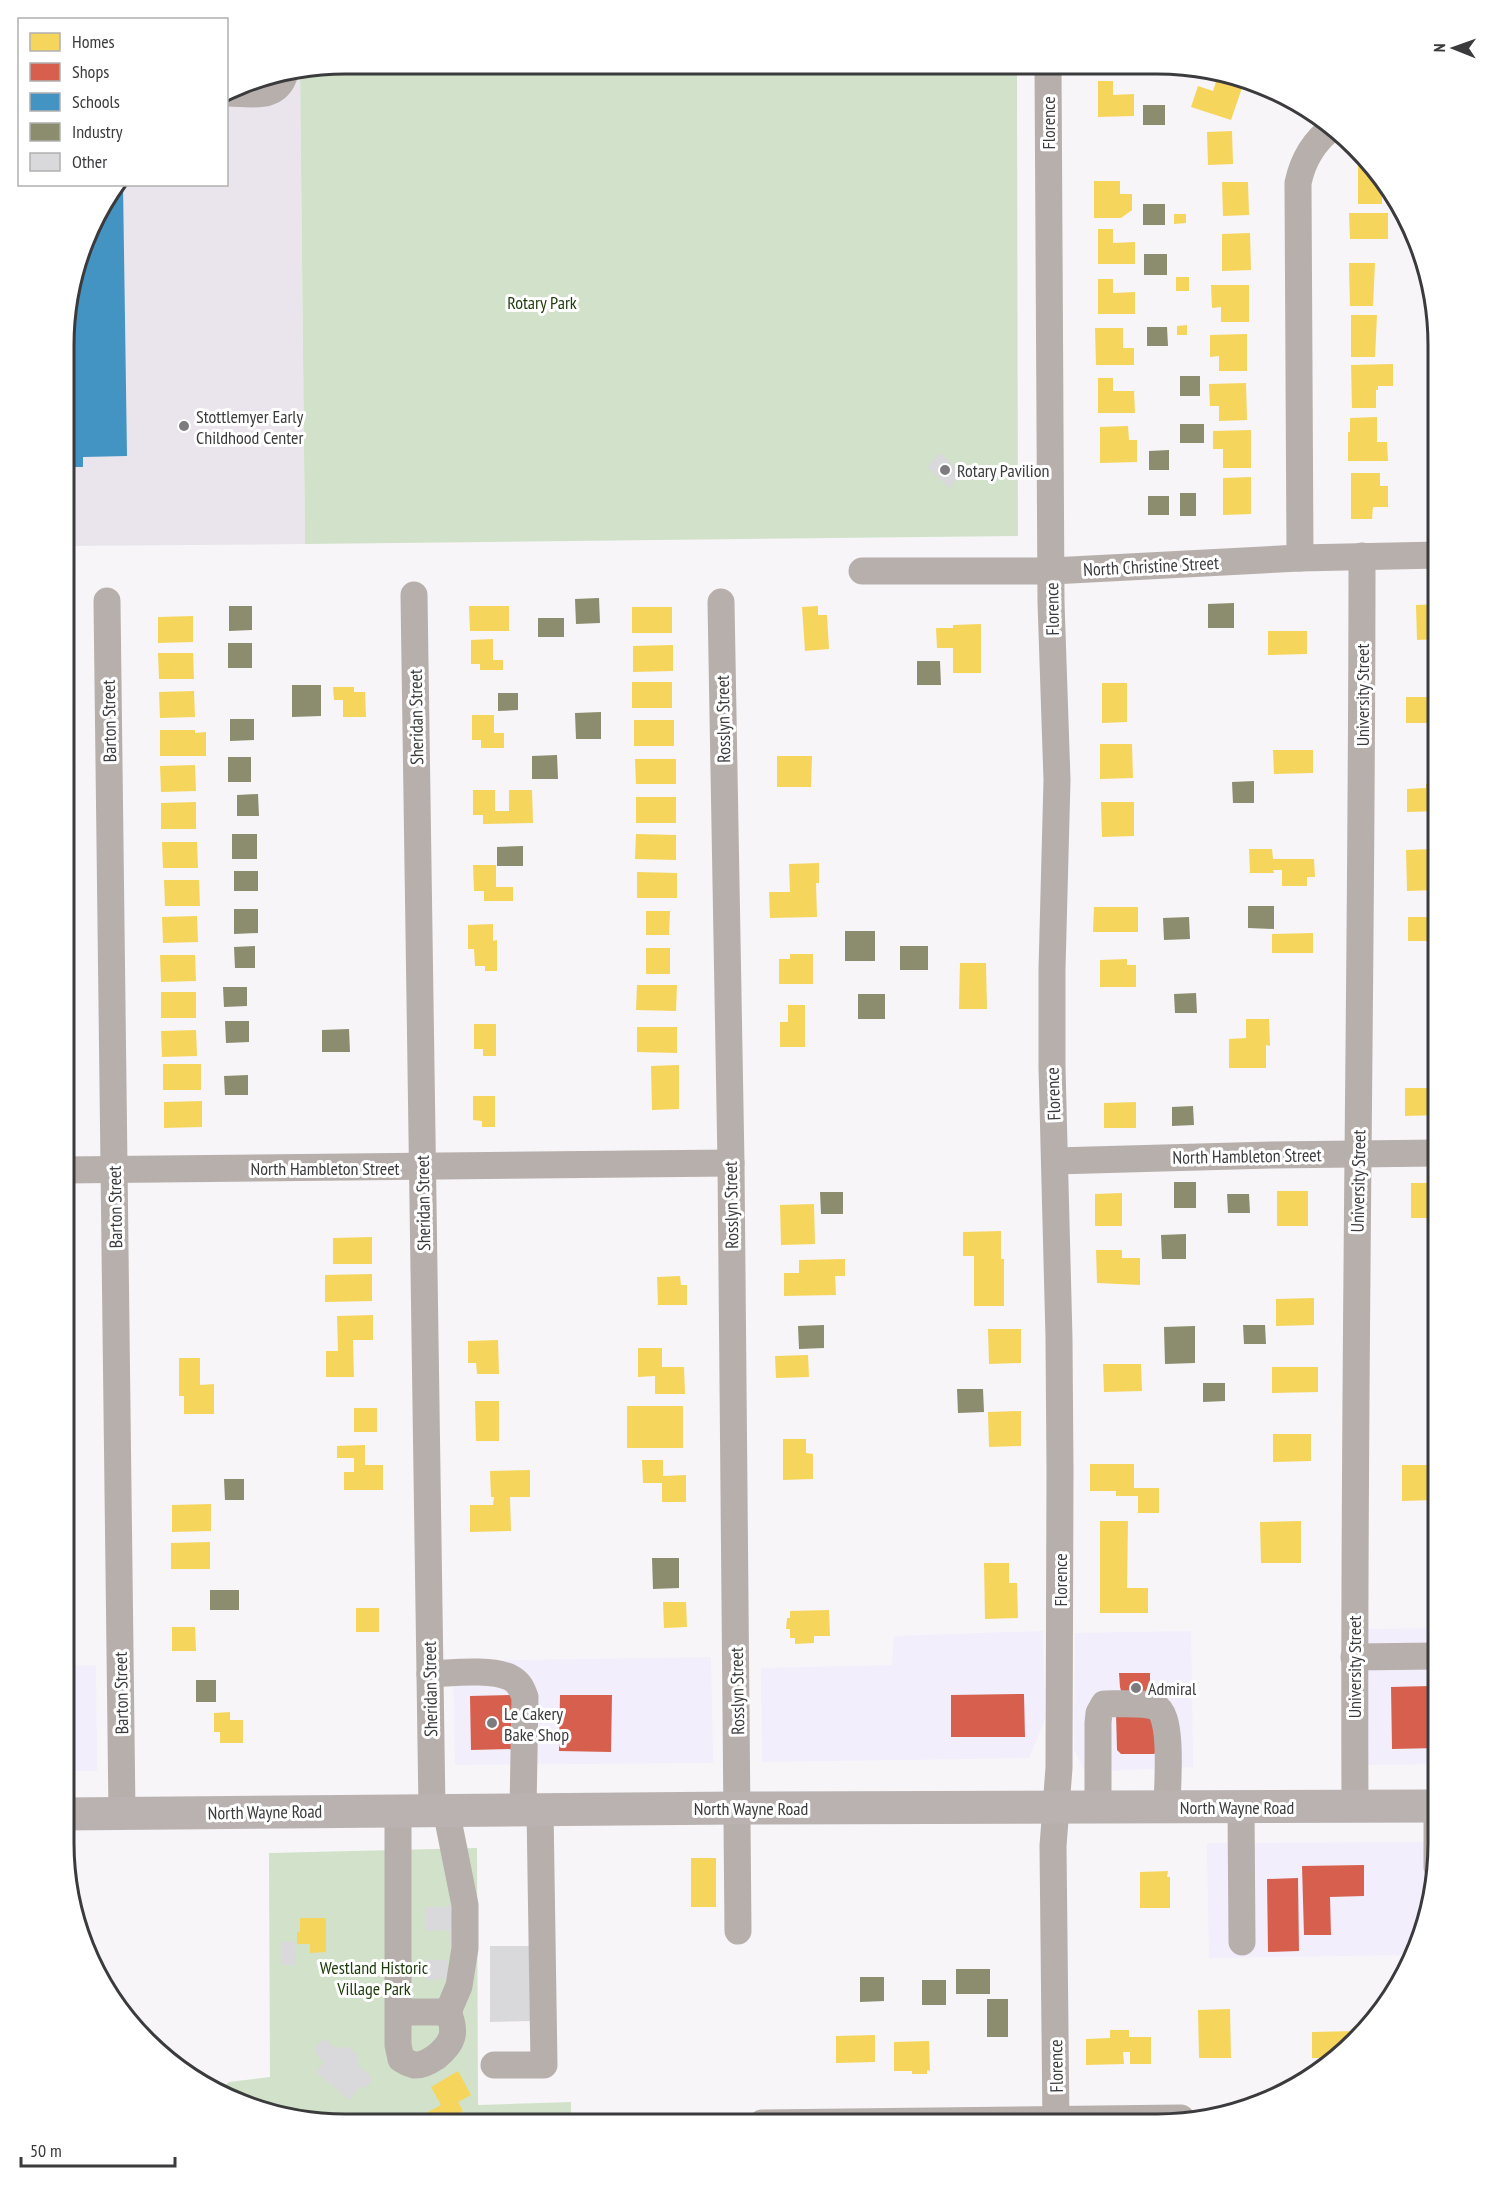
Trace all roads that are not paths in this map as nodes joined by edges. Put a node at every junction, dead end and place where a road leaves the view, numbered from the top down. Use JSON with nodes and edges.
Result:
{"nodes":[{"id":1,"x":1048,"y":74,"type":"edge"},
{"id":2,"x":282,"y":81,"type":"edge"},
{"id":3,"x":244,"y":93,"type":"edge"},
{"id":4,"x":1326,"y":133,"type":"edge"},
{"id":5,"x":1429,"y":555,"type":"edge"},
{"id":6,"x":1362,"y":556,"type":"junction"},
{"id":7,"x":1300,"y":558,"type":"junction"},
{"id":8,"x":862,"y":571,"type":"dead end"},
{"id":9,"x":1052,"y":571,"type":"junction"},
{"id":10,"x":414,"y":595,"type":"dead end"},
{"id":11,"x":107,"y":601,"type":"dead end"},
{"id":12,"x":721,"y":602,"type":"dead end"},
{"id":13,"x":1429,"y":1153,"type":"edge"},
{"id":14,"x":1359,"y":1155,"type":"junction"},
{"id":15,"x":1055,"y":1161,"type":"junction"},
{"id":16,"x":730,"y":1163,"type":"junction"},
{"id":17,"x":422,"y":1168,"type":"junction"},
{"id":18,"x":74,"y":1170,"type":"edge"},
{"id":19,"x":115,"y":1170,"type":"junction"},
{"id":20,"x":1429,"y":1656,"type":"edge"},
{"id":21,"x":1354,"y":1657,"type":"junction"},
{"id":22,"x":430,"y":1674,"type":"junction"},
{"id":23,"x":1059,"y":1735,"type":"junction"},
{"id":24,"x":1098,"y":1735,"type":"junction"},
{"id":25,"x":1355,"y":1806,"type":"junction"},
{"id":26,"x":1429,"y":1806,"type":"edge"},
{"id":27,"x":1056,"y":1807,"type":"junction"},
{"id":28,"x":1098,"y":1807,"type":"junction"},
{"id":29,"x":1167,"y":1807,"type":"junction"},
{"id":30,"x":1241,"y":1807,"type":"junction"},
{"id":31,"x":738,"y":1808,"type":"junction"},
{"id":32,"x":532,"y":1809,"type":"junction"},
{"id":33,"x":439,"y":1810,"type":"junction"},
{"id":34,"x":398,"y":1811,"type":"junction"},
{"id":35,"x":122,"y":1813,"type":"junction"},
{"id":36,"x":74,"y":1814,"type":"edge"},
{"id":37,"x":738,"y":1931,"type":"dead end"},
{"id":38,"x":1242,"y":1942,"type":"dead end"},
{"id":39,"x":398,"y":2012,"type":"junction"},
{"id":40,"x":448,"y":2012,"type":"junction"},
{"id":41,"x":494,"y":2066,"type":"dead end"},
{"id":42,"x":1056,"y":2114,"type":"edge"}],
"edges":[{"from":1,"to":9,"type":"street","name":"Florence"},
{"from":2,"to":3,"type":"street"},
{"from":4,"to":7,"type":"street"},
{"from":5,"to":6,"type":"street","name":"North Christine Street"},
{"from":6,"to":7,"type":"street","name":"North Christine Street"},
{"from":6,"to":14,"type":"street","name":"University Street"},
{"from":7,"to":9,"type":"street","name":"North Christine Street"},
{"from":8,"to":9,"type":"street","name":"North Christine Street"},
{"from":9,"to":15,"type":"street","name":"Florence"},
{"from":10,"to":17,"type":"street","name":"Sheridan Street"},
{"from":11,"to":19,"type":"street","name":"Barton Street"},
{"from":12,"to":16,"type":"street","name":"Rosslyn Street"},
{"from":13,"to":14,"type":"street","name":"North Hambleton Street"},
{"from":14,"to":15,"type":"street","name":"North Hambleton Street"},
{"from":14,"to":21,"type":"street","name":"University Street"},
{"from":15,"to":23,"type":"street","name":"Florence"},
{"from":16,"to":17,"type":"street","name":"North Hambleton Street"},
{"from":16,"to":31,"type":"street","name":"Rosslyn Street"},
{"from":17,"to":19,"type":"street","name":"North Hambleton Street"},
{"from":17,"to":22,"type":"street","name":"Sheridan Street"},
{"from":18,"to":19,"type":"street","name":"North Hambleton Street"},
{"from":19,"to":35,"type":"street","name":"Barton Street"},
{"from":20,"to":21,"type":"street"},
{"from":21,"to":25,"type":"street","name":"University Street"},
{"from":22,"to":32,"type":"street"},
{"from":22,"to":33,"type":"street","name":"Sheridan Street"},
{"from":23,"to":24,"type":"street"},
{"from":23,"to":27,"type":"street","name":"Florence"},
{"from":24,"to":28,"type":"street"},
{"from":24,"to":29,"type":"street"},
{"from":25,"to":26,"type":"main road","name":"North Wayne Road"},
{"from":25,"to":30,"type":"main road","name":"North Wayne Road"},
{"from":27,"to":28,"type":"main road","name":"North Wayne Road"},
{"from":27,"to":31,"type":"main road","name":"North Wayne Road"},
{"from":27,"to":42,"type":"street","name":"Florence"},
{"from":28,"to":29,"type":"main road","name":"North Wayne Road"},
{"from":29,"to":30,"type":"main road","name":"North Wayne Road"},
{"from":30,"to":38,"type":"street"},
{"from":31,"to":32,"type":"main road","name":"North Wayne Road"},
{"from":31,"to":37,"type":"street","name":"Rosslyn Street"},
{"from":32,"to":33,"type":"main road","name":"North Wayne Road"},
{"from":32,"to":41,"type":"street"},
{"from":33,"to":34,"type":"main road","name":"North Wayne Road"},
{"from":33,"to":40,"type":"street","name":"Sheridan Street"},
{"from":34,"to":35,"type":"main road","name":"North Wayne Road"},
{"from":34,"to":39,"type":"street"},
{"from":35,"to":36,"type":"main road","name":"North Wayne Road"},
{"from":39,"to":40,"type":"street"},
{"from":39,"to":40,"type":"street"}]}
